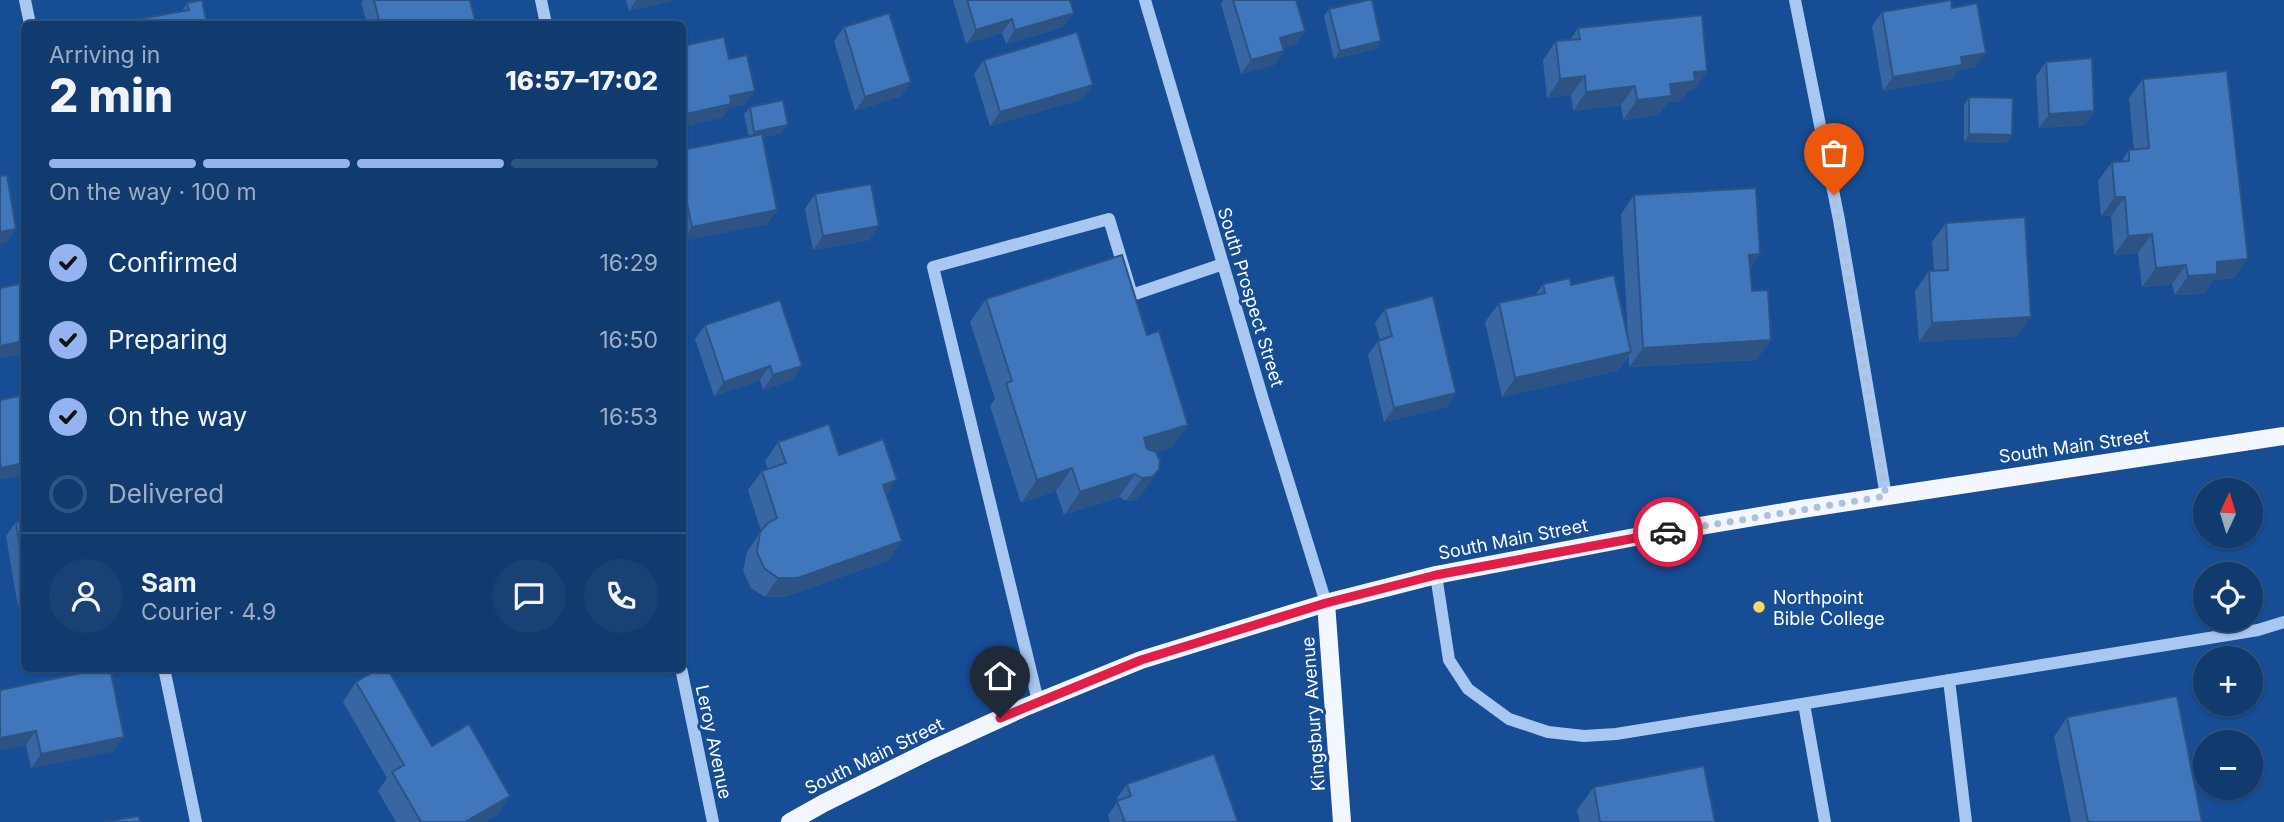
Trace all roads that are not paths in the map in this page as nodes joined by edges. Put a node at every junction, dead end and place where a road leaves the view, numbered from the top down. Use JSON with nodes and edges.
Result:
{"nodes":[{"id":1,"x":25,"y":0,"type":"edge"},
{"id":2,"x":541,"y":0,"type":"edge"},
{"id":3,"x":1145,"y":0,"type":"edge"},
{"id":4,"x":1795,"y":0,"type":"edge"},
{"id":5,"x":29,"y":21,"type":"edge"},
{"id":6,"x":545,"y":21,"type":"edge"},
{"id":7,"x":1223,"y":264,"type":"junction"},
{"id":8,"x":2284,"y":436,"type":"edge"},
{"id":9,"x":1886,"y":496,"type":"junction"},
{"id":10,"x":1436,"y":575,"type":"junction"},
{"id":11,"x":1326,"y":603,"type":"junction"},
{"id":12,"x":2284,"y":622,"type":"edge"},
{"id":13,"x":165,"y":672,"type":"edge"},
{"id":14,"x":682,"y":672,"type":"edge"},
{"id":15,"x":1948,"y":680,"type":"junction"},
{"id":16,"x":1038,"y":701,"type":"junction"},
{"id":17,"x":1804,"y":704,"type":"junction"},
{"id":18,"x":196,"y":822,"type":"edge"},
{"id":19,"x":713,"y":822,"type":"edge"},
{"id":20,"x":790,"y":822,"type":"edge"},
{"id":21,"x":1342,"y":822,"type":"edge"},
{"id":22,"x":1825,"y":822,"type":"edge"},
{"id":23,"x":1966,"y":822,"type":"edge"}],
"edges":[{"from":1,"to":5,"type":"street"},
{"from":2,"to":6,"type":"street"},
{"from":3,"to":7,"type":"street","name":"South Prospect Street"},
{"from":4,"to":9,"type":"street"},
{"from":7,"to":11,"type":"street","name":"South Prospect Street"},
{"from":7,"to":16,"type":"street"},
{"from":8,"to":9,"type":"main road","name":"South Main Street"},
{"from":9,"to":10,"type":"main road","name":"South Main Street"},
{"from":10,"to":11,"type":"main road","name":"South Main Street"},
{"from":10,"to":17,"type":"street"},
{"from":11,"to":16,"type":"main road","name":"South Main Street"},
{"from":11,"to":21,"type":"main road","name":"Kingsbury Avenue"},
{"from":12,"to":15,"type":"street"},
{"from":13,"to":18,"type":"street"},
{"from":14,"to":19,"type":"street","name":"Leroy Avenue"},
{"from":15,"to":17,"type":"street"},
{"from":15,"to":23,"type":"street"},
{"from":16,"to":20,"type":"main road","name":"South Main Street"},
{"from":17,"to":22,"type":"street"}]}
